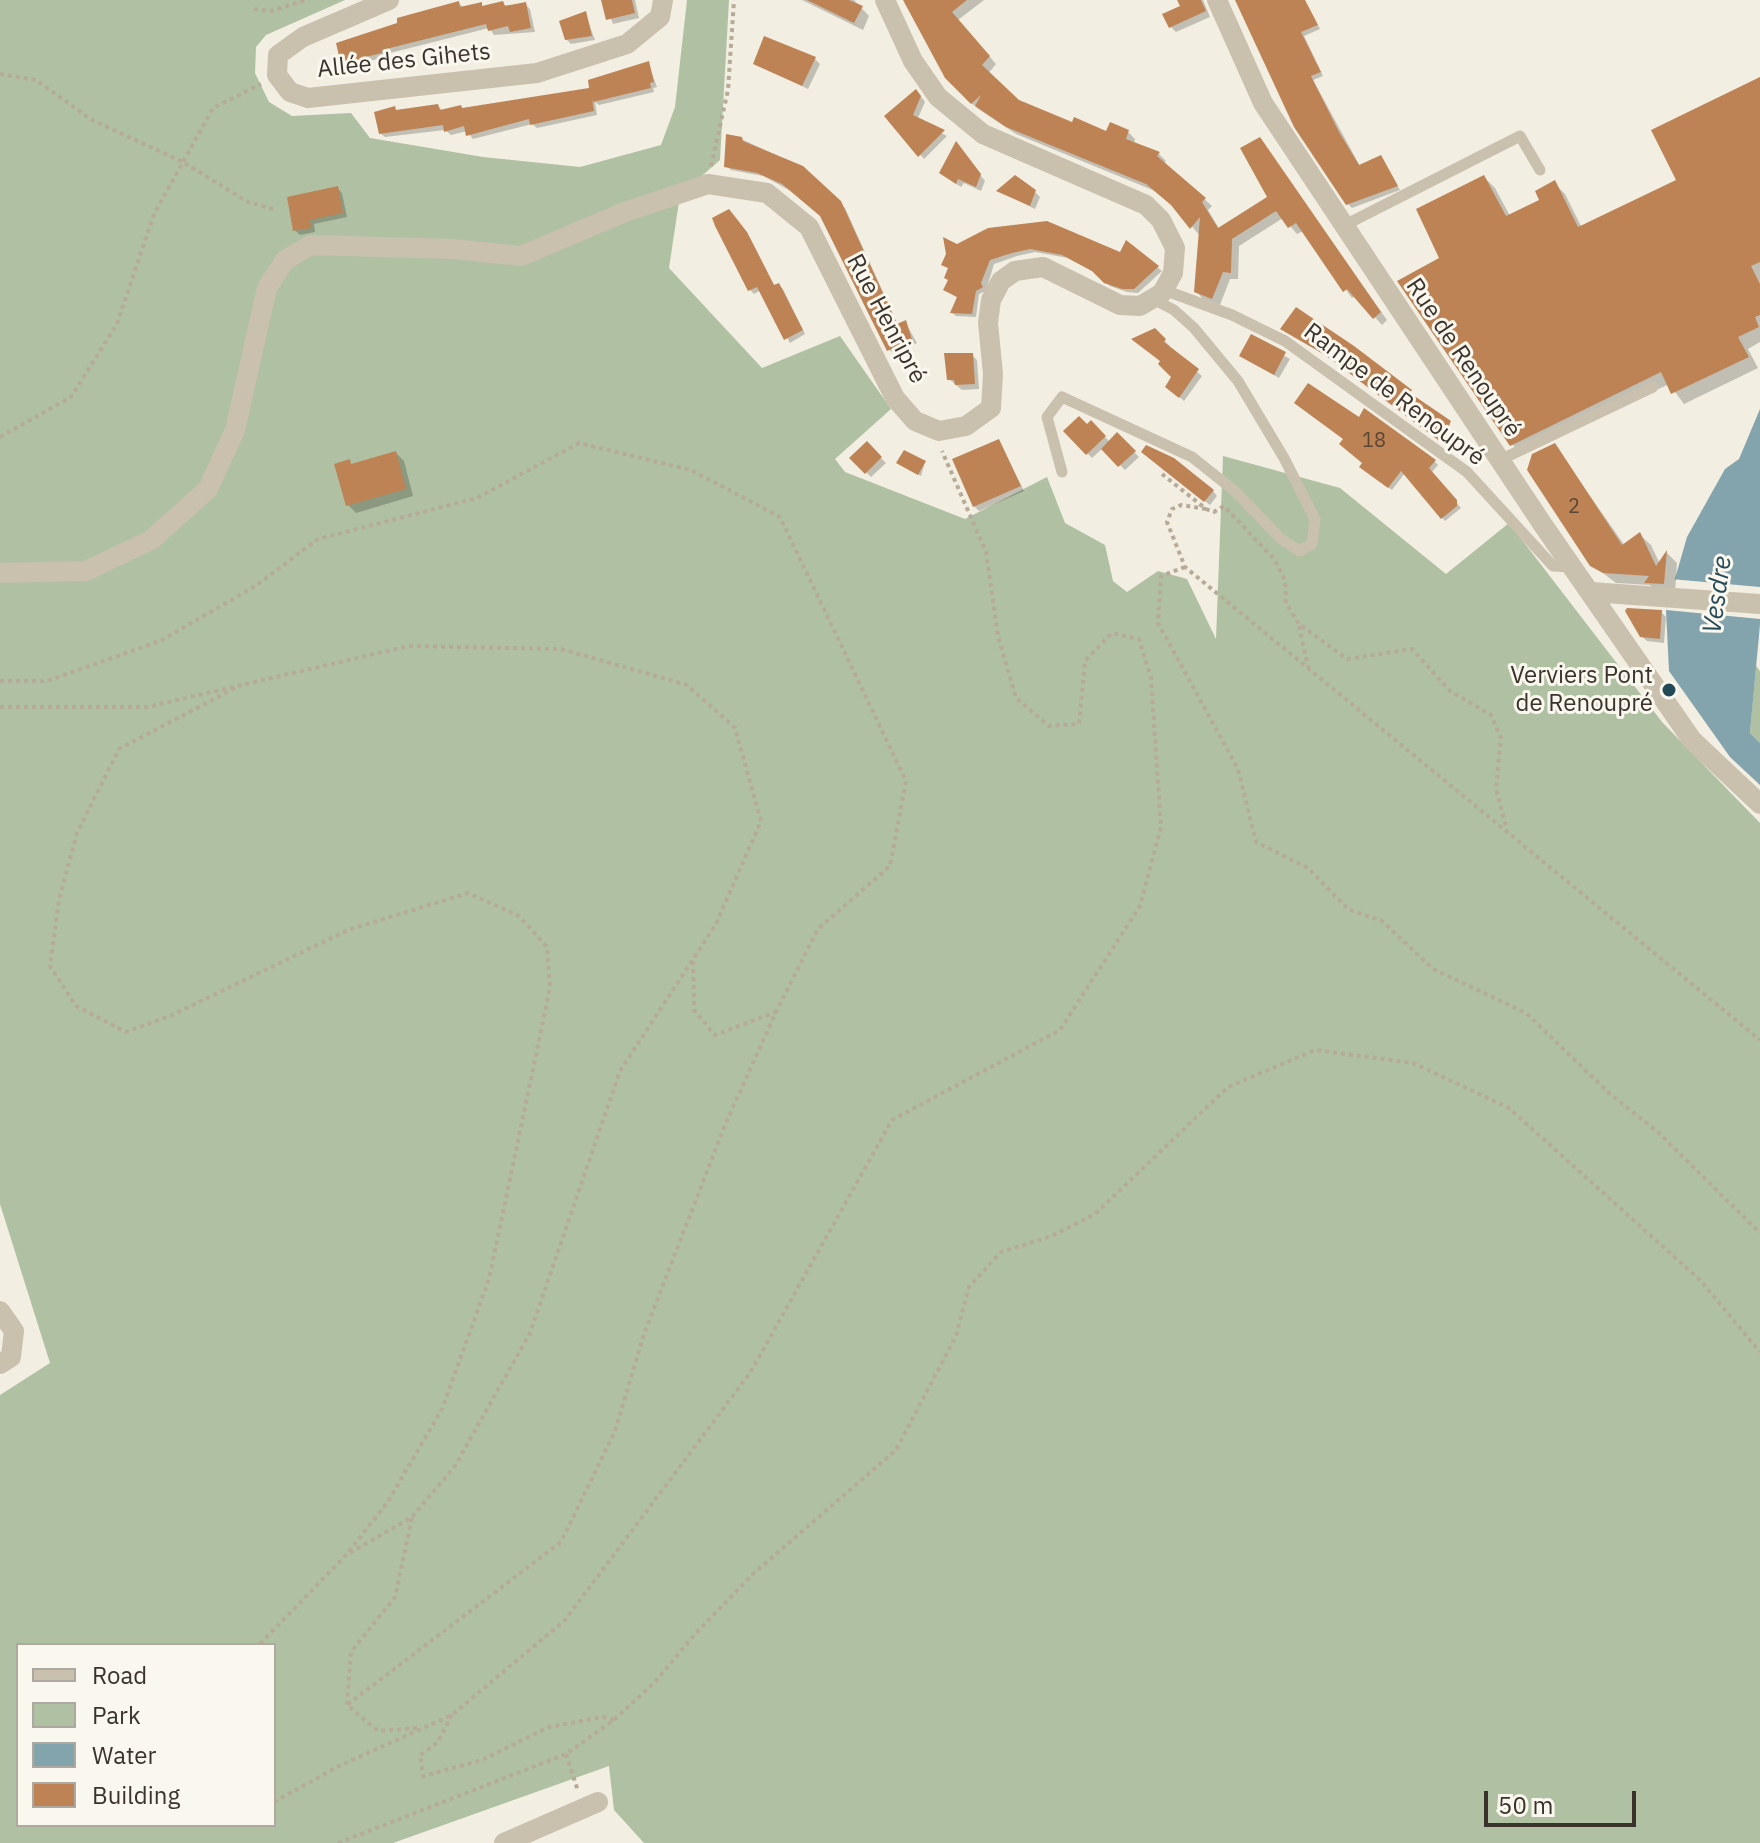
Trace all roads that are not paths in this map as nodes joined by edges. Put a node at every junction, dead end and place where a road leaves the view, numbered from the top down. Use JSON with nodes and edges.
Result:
{"nodes":[{"id":1,"x":389,"y":0,"type":"edge"},
{"id":2,"x":663,"y":0,"type":"edge"},
{"id":3,"x":885,"y":0,"type":"edge"},
{"id":4,"x":1217,"y":0,"type":"edge"},
{"id":5,"x":1540,"y":170,"type":"dead end"},
{"id":6,"x":1342,"y":226,"type":"junction"},
{"id":7,"x":1158,"y":294,"type":"junction"},
{"id":8,"x":1653,"y":387,"type":"dead end"},
{"id":9,"x":1500,"y":460,"type":"junction"},
{"id":10,"x":1062,"y":472,"type":"dead end"},
{"id":11,"x":1573,"y":567,"type":"junction"},
{"id":12,"x":0,"y":573,"type":"edge"},
{"id":13,"x":1591,"y":592,"type":"junction"},
{"id":14,"x":1760,"y":604,"type":"edge"},
{"id":15,"x":1760,"y":804,"type":"edge"},
{"id":16,"x":0,"y":1311,"type":"edge"},
{"id":17,"x":0,"y":1364,"type":"edge"},
{"id":18,"x":591,"y":1805,"type":"road end"},
{"id":19,"x":504,"y":1843,"type":"edge"}],
"edges":[{"from":1,"to":2,"type":"street","name":"Allée des Gihets"},
{"from":3,"to":7,"type":"street"},
{"from":4,"to":6,"type":"street","name":"Rue de Renoupré"},
{"from":5,"to":6,"type":"lane"},
{"from":6,"to":9,"type":"street","name":"Rue de Renoupré"},
{"from":7,"to":10,"type":"lane"},
{"from":7,"to":11,"type":"lane","name":"Rampe de Renoupré"},
{"from":7,"to":12,"type":"street","name":"Rue Henripré"},
{"from":8,"to":9,"type":"lane"},
{"from":9,"to":11,"type":"street","name":"Rue de Renoupré"},
{"from":11,"to":13,"type":"street","name":"Rue de Renoupré"},
{"from":13,"to":14,"type":"street"},
{"from":13,"to":15,"type":"street","name":"Rue de Renoupré"},
{"from":16,"to":17,"type":"street"},
{"from":18,"to":19,"type":"street"}]}
